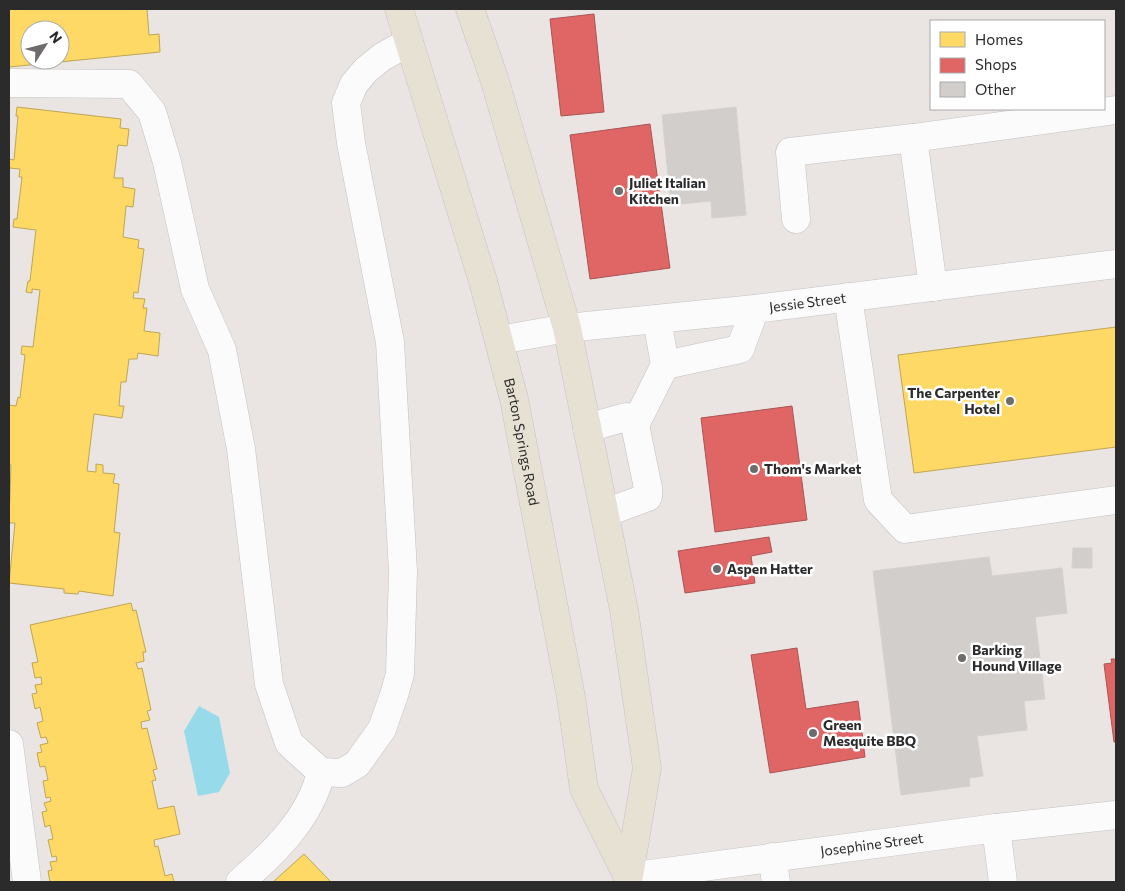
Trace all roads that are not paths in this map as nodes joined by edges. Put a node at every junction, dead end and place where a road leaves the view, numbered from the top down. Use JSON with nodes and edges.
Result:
{"nodes":[{"id":1,"x":399,"y":9,"type":"edge"},
{"id":2,"x":470,"y":9,"type":"edge"},
{"id":3,"x":409,"y":42,"type":"junction"},
{"id":4,"x":9,"y":83,"type":"edge"},
{"id":5,"x":1116,"y":110,"type":"edge"},
{"id":6,"x":913,"y":138,"type":"junction"},
{"id":7,"x":796,"y":219,"type":"dead end"},
{"id":8,"x":1116,"y":264,"type":"edge"},
{"id":9,"x":933,"y":287,"type":"junction"},
{"id":10,"x":848,"y":297,"type":"junction"},
{"id":11,"x":755,"y":309,"type":"junction"},
{"id":12,"x":657,"y":319,"type":"junction"},
{"id":13,"x":567,"y":328,"type":"junction"},
{"id":14,"x":499,"y":340,"type":"junction"},
{"id":15,"x":665,"y":365,"type":"junction"},
{"id":16,"x":635,"y":425,"type":"junction"},
{"id":17,"x":587,"y":428,"type":"junction"},
{"id":18,"x":1116,"y":500,"type":"edge"},
{"id":19,"x":604,"y":513,"type":"junction"},
{"id":20,"x":9,"y":744,"type":"edge"},
{"id":21,"x":321,"y":772,"type":"junction"},
{"id":22,"x":1116,"y":815,"type":"edge"},
{"id":23,"x":996,"y":828,"type":"junction"},
{"id":24,"x":774,"y":870,"type":"edge"},
{"id":25,"x":628,"y":879,"type":"edge"},
{"id":26,"x":27,"y":882,"type":"edge"},
{"id":27,"x":240,"y":882,"type":"edge"},
{"id":28,"x":1003,"y":882,"type":"edge"}],
"edges":[{"from":1,"to":3,"type":"main road","name":"Barton Springs Road"},
{"from":2,"to":13,"type":"main road"},
{"from":3,"to":14,"type":"main road","name":"Barton Springs Road"},
{"from":3,"to":21,"type":"street"},
{"from":4,"to":21,"type":"street"},
{"from":5,"to":6,"type":"street"},
{"from":6,"to":7,"type":"street"},
{"from":6,"to":9,"type":"street"},
{"from":8,"to":9,"type":"street","name":"Jessie Street"},
{"from":9,"to":10,"type":"street","name":"Jessie Street"},
{"from":10,"to":11,"type":"street","name":"Jessie Street"},
{"from":10,"to":18,"type":"street"},
{"from":11,"to":12,"type":"street","name":"Jessie Street"},
{"from":11,"to":15,"type":"street"},
{"from":12,"to":13,"type":"street","name":"Jessie Street"},
{"from":12,"to":15,"type":"street"},
{"from":13,"to":14,"type":"street","name":"Jessie Street"},
{"from":13,"to":17,"type":"main road"},
{"from":14,"to":25,"type":"main road","name":"Barton Springs Road"},
{"from":15,"to":16,"type":"street"},
{"from":16,"to":17,"type":"street"},
{"from":16,"to":19,"type":"street"},
{"from":17,"to":19,"type":"main road"},
{"from":19,"to":25,"type":"main road"},
{"from":20,"to":26,"type":"street"},
{"from":21,"to":27,"type":"street"},
{"from":22,"to":23,"type":"street","name":"Josephine Street"},
{"from":23,"to":24,"type":"street","name":"Josephine Street"},
{"from":23,"to":28,"type":"street"},
{"from":24,"to":25,"type":"street","name":"Josephine Street"}]}
